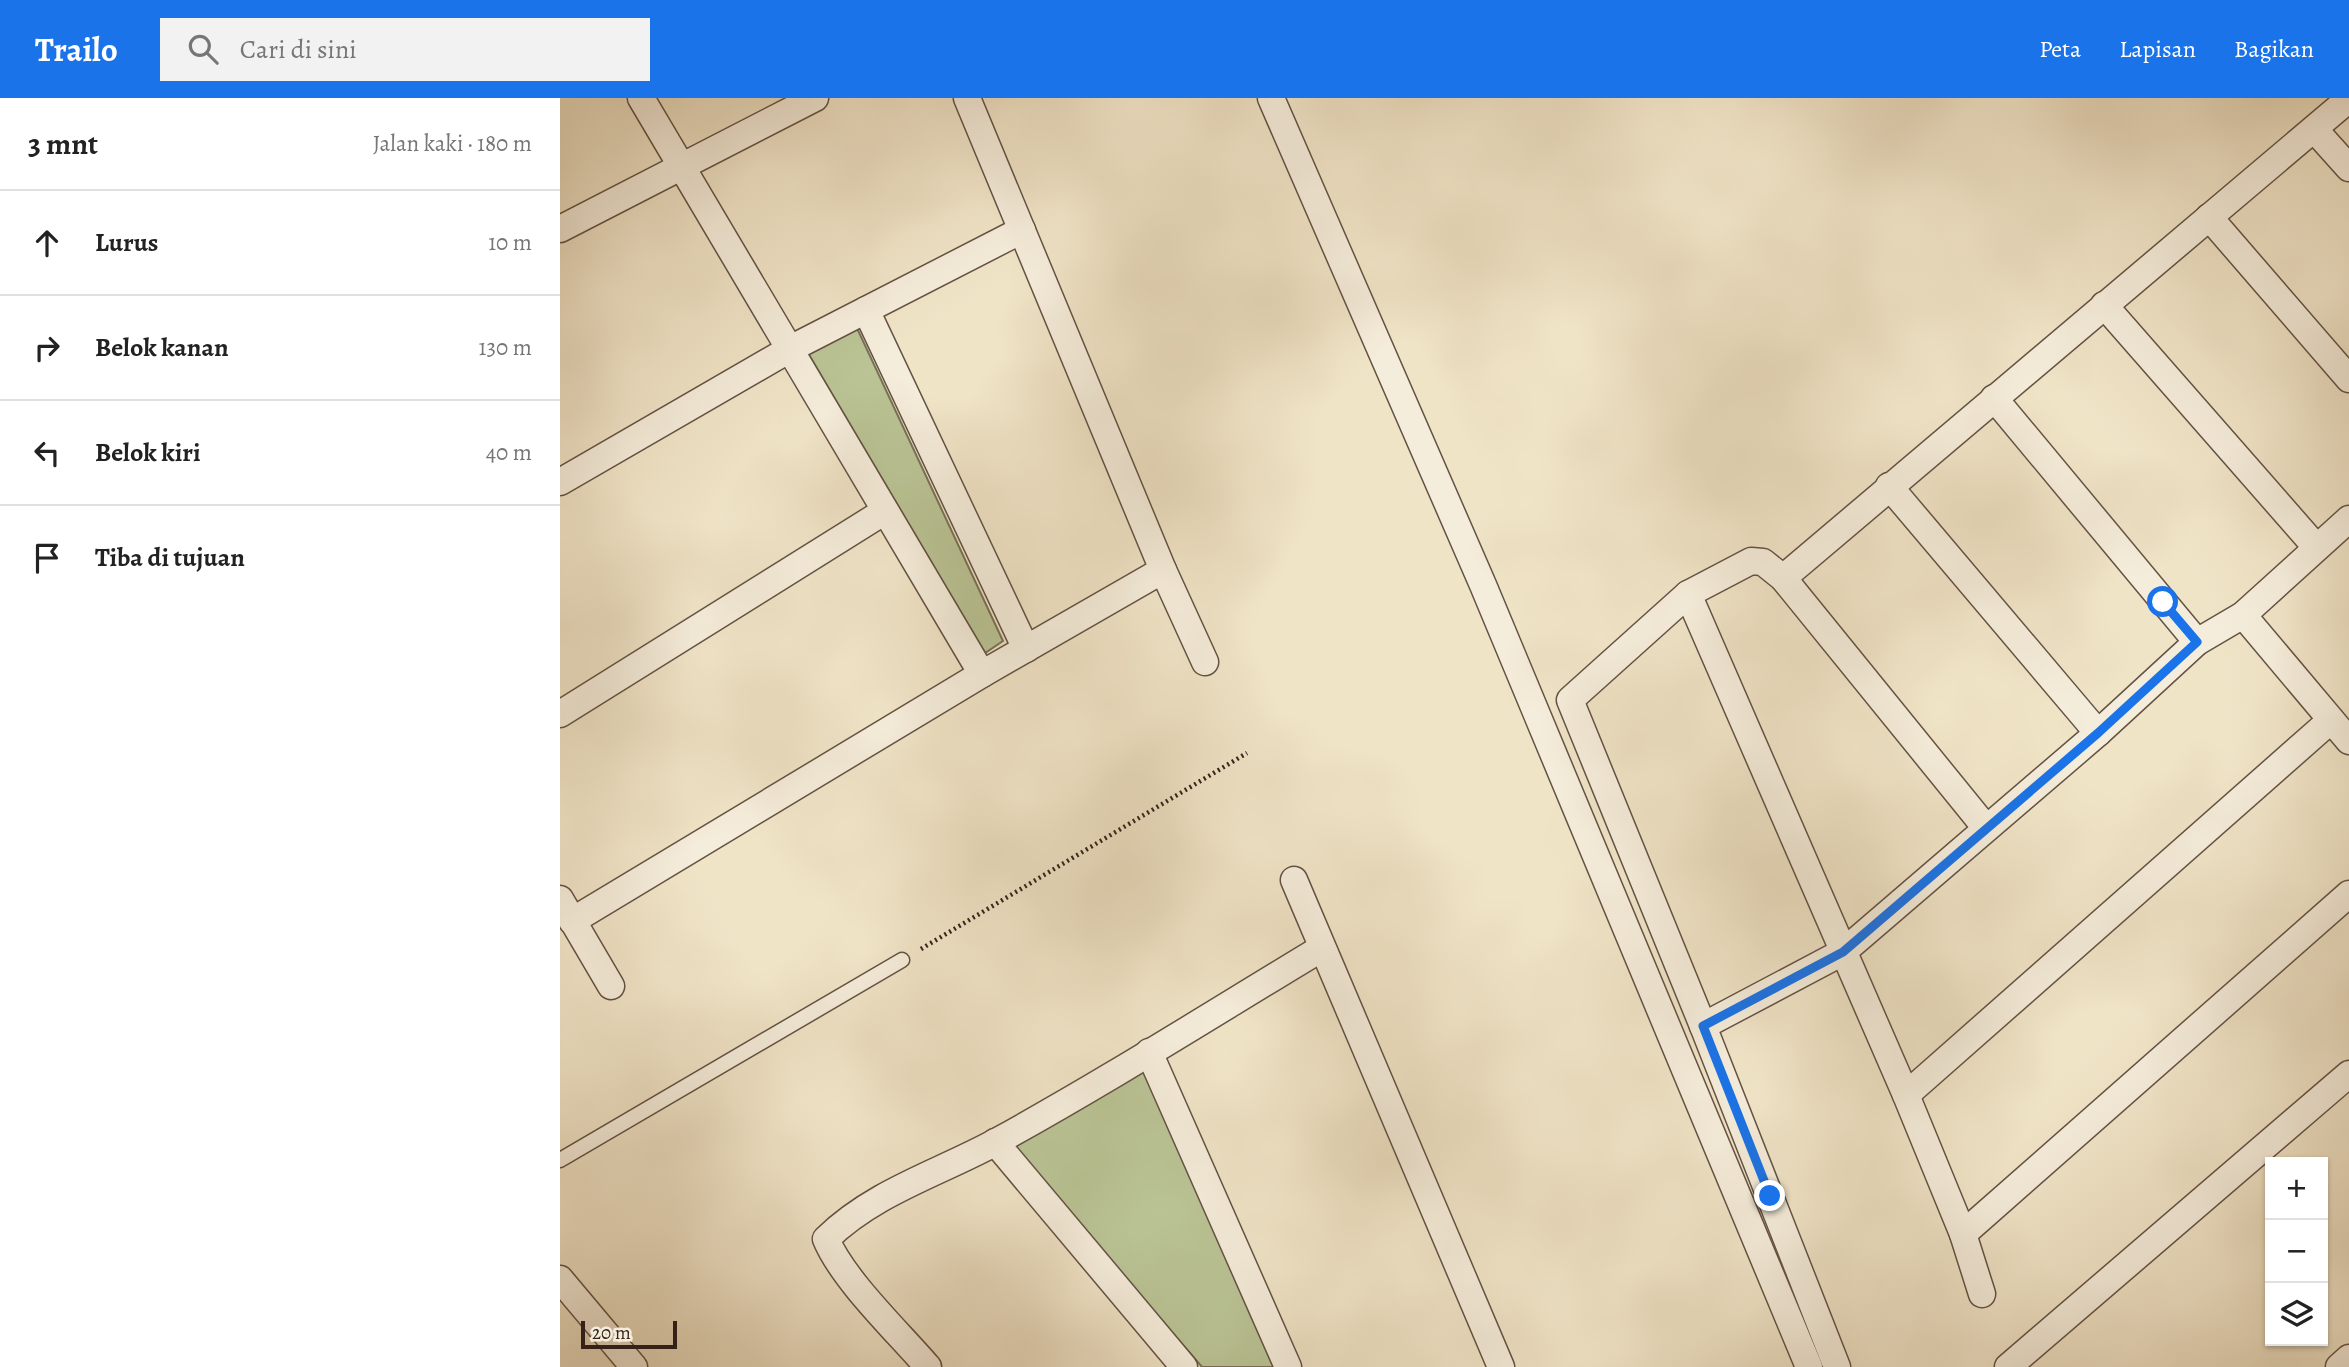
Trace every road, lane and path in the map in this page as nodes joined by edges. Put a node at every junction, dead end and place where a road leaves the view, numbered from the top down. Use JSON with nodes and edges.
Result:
{"nodes":[{"id":1,"x":641,"y":98,"type":"edge"},
{"id":2,"x":815,"y":98,"type":"edge"},
{"id":3,"x":967,"y":98,"type":"edge"},
{"id":4,"x":1271,"y":98,"type":"edge"},
{"id":5,"x":2349,"y":99,"type":"edge"},
{"id":6,"x":2314,"y":129,"type":"junction"},
{"id":7,"x":683,"y":167,"type":"junction"},
{"id":8,"x":2349,"y":168,"type":"edge"},
{"id":9,"x":2209,"y":216,"type":"junction"},
{"id":10,"x":560,"y":229,"type":"edge"},
{"id":11,"x":1022,"y":230,"type":"junction"},
{"id":12,"x":2104,"y":305,"type":"junction"},
{"id":13,"x":866,"y":310,"type":"junction"},
{"id":14,"x":790,"y":349,"type":"junction"},
{"id":15,"x":2349,"y":379,"type":"edge"},
{"id":16,"x":1994,"y":398,"type":"junction"},
{"id":17,"x":560,"y":482,"type":"edge"},
{"id":18,"x":1889,"y":486,"type":"junction"},
{"id":19,"x":885,"y":511,"type":"junction"},
{"id":20,"x":2349,"y":519,"type":"edge"},
{"id":21,"x":2316,"y":547,"type":"junction"},
{"id":22,"x":1163,"y":570,"type":"junction"},
{"id":23,"x":1783,"y":578,"type":"junction"},
{"id":24,"x":1688,"y":594,"type":"junction"},
{"id":25,"x":2243,"y":615,"type":"junction"},
{"id":26,"x":2197,"y":642,"type":"junction"},
{"id":27,"x":1026,"y":649,"type":"junction"},
{"id":28,"x":1205,"y":662,"type":"dead end"},
{"id":29,"x":982,"y":674,"type":"junction"},
{"id":30,"x":560,"y":714,"type":"edge"},
{"id":31,"x":2331,"y":720,"type":"junction"},
{"id":32,"x":2098,"y":733,"type":"junction"},
{"id":33,"x":2349,"y":741,"type":"edge"},
{"id":34,"x":1247,"y":753,"type":"dead end"},
{"id":35,"x":1986,"y":828,"type":"junction"},
{"id":36,"x":1294,"y":880,"type":"dead end"},
{"id":37,"x":2349,"y":894,"type":"edge"},
{"id":38,"x":566,"y":910,"type":"edge"},
{"id":39,"x":1322,"y":948,"type":"junction"},
{"id":40,"x":1843,"y":952,"type":"junction"},
{"id":41,"x":902,"y":960,"type":"joint"},
{"id":42,"x":611,"y":986,"type":"dead end"},
{"id":43,"x":1703,"y":1026,"type":"junction"},
{"id":44,"x":1149,"y":1052,"type":"junction"},
{"id":45,"x":2349,"y":1074,"type":"edge"},
{"id":46,"x":1906,"y":1095,"type":"junction"},
{"id":47,"x":995,"y":1142,"type":"junction"},
{"id":48,"x":560,"y":1160,"type":"edge"},
{"id":49,"x":1962,"y":1234,"type":"junction"},
{"id":50,"x":560,"y":1279,"type":"edge"},
{"id":51,"x":1982,"y":1293,"type":"dead end"},
{"id":52,"x":2349,"y":1358,"type":"edge"},
{"id":53,"x":634,"y":1367,"type":"edge"},
{"id":54,"x":928,"y":1367,"type":"edge"},
{"id":55,"x":1184,"y":1367,"type":"edge"},
{"id":56,"x":1288,"y":1367,"type":"edge"},
{"id":57,"x":1502,"y":1367,"type":"edge"},
{"id":58,"x":1809,"y":1367,"type":"edge"},
{"id":59,"x":1837,"y":1367,"type":"edge"},
{"id":60,"x":2008,"y":1367,"type":"edge"},
{"id":61,"x":2339,"y":1367,"type":"edge"}],
"edges":[{"from":1,"to":7,"type":"street"},
{"from":2,"to":7,"type":"street"},
{"from":3,"to":11,"type":"street"},
{"from":4,"to":58,"type":"street"},
{"from":5,"to":6,"type":"street"},
{"from":6,"to":8,"type":"street"},
{"from":6,"to":9,"type":"street"},
{"from":7,"to":10,"type":"street"},
{"from":7,"to":14,"type":"street"},
{"from":9,"to":12,"type":"street"},
{"from":9,"to":15,"type":"street"},
{"from":11,"to":13,"type":"street"},
{"from":11,"to":22,"type":"street"},
{"from":12,"to":16,"type":"street"},
{"from":12,"to":21,"type":"street"},
{"from":13,"to":14,"type":"street"},
{"from":13,"to":27,"type":"street"},
{"from":14,"to":17,"type":"street"},
{"from":14,"to":19,"type":"street"},
{"from":16,"to":18,"type":"street"},
{"from":16,"to":26,"type":"street"},
{"from":18,"to":23,"type":"street"},
{"from":18,"to":32,"type":"street"},
{"from":19,"to":29,"type":"street"},
{"from":19,"to":30,"type":"street"},
{"from":20,"to":21,"type":"street"},
{"from":21,"to":25,"type":"street"},
{"from":22,"to":27,"type":"street"},
{"from":22,"to":28,"type":"street"},
{"from":23,"to":24,"type":"street"},
{"from":23,"to":35,"type":"street"},
{"from":24,"to":40,"type":"street"},
{"from":24,"to":43,"type":"street"},
{"from":25,"to":26,"type":"street"},
{"from":25,"to":31,"type":"street"},
{"from":26,"to":32,"type":"street"},
{"from":27,"to":29,"type":"street"},
{"from":29,"to":38,"type":"street"},
{"from":31,"to":33,"type":"street"},
{"from":31,"to":46,"type":"street"},
{"from":32,"to":35,"type":"street"},
{"from":34,"to":41,"type":"path"},
{"from":35,"to":40,"type":"street"},
{"from":36,"to":39,"type":"street"},
{"from":37,"to":49,"type":"street"},
{"from":38,"to":42,"type":"street"},
{"from":39,"to":44,"type":"street"},
{"from":39,"to":57,"type":"street"},
{"from":40,"to":43,"type":"street"},
{"from":40,"to":46,"type":"street"},
{"from":41,"to":48,"type":"lane"},
{"from":43,"to":59,"type":"street"},
{"from":44,"to":47,"type":"street"},
{"from":44,"to":56,"type":"street"},
{"from":45,"to":60,"type":"street"},
{"from":46,"to":49,"type":"street"},
{"from":47,"to":54,"type":"street"},
{"from":47,"to":55,"type":"street"},
{"from":49,"to":51,"type":"street"},
{"from":50,"to":53,"type":"street"},
{"from":52,"to":61,"type":"street"}]}
